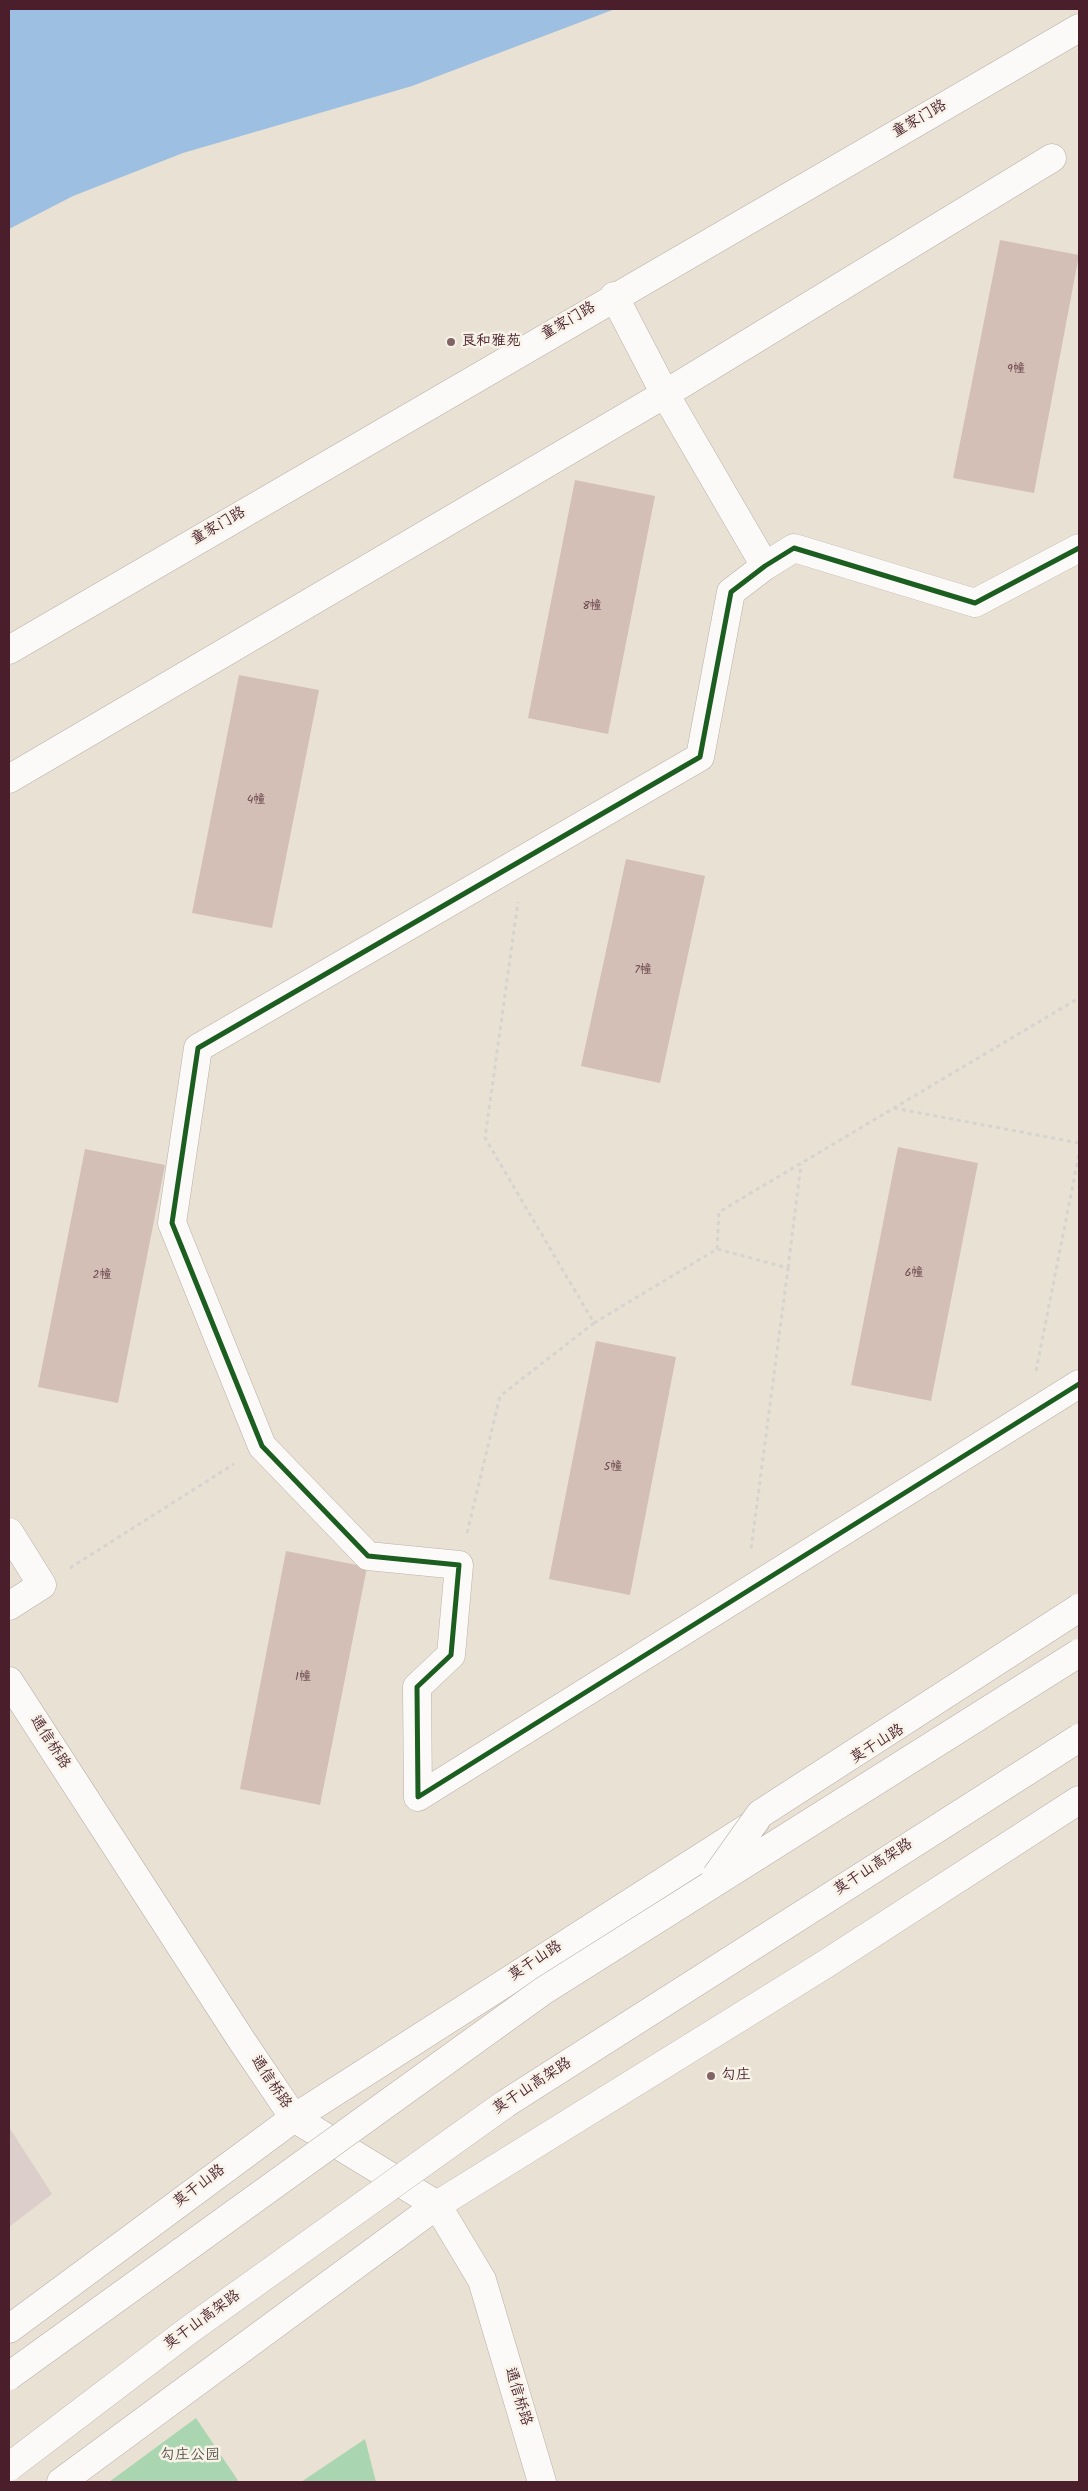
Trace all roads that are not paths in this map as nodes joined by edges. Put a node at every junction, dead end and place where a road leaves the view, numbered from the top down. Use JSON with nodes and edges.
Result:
{"nodes":[{"id":1,"x":1079,"y":28,"type":"edge"},
{"id":2,"x":1052,"y":158,"type":"dead end"},
{"id":3,"x":614,"y":296,"type":"junction"},
{"id":4,"x":665,"y":394,"type":"junction"},
{"id":5,"x":1079,"y":548,"type":"edge"},
{"id":6,"x":765,"y":566,"type":"junction"},
{"id":7,"x":9,"y":650,"type":"edge"},
{"id":8,"x":9,"y":779,"type":"edge"},
{"id":9,"x":1079,"y":1384,"type":"edge"},
{"id":10,"x":9,"y":1532,"type":"edge"},
{"id":11,"x":9,"y":1606,"type":"edge"},
{"id":12,"x":1079,"y":1608,"type":"edge"},
{"id":13,"x":1079,"y":1618,"type":"edge"},
{"id":14,"x":1079,"y":1653,"type":"edge"},
{"id":15,"x":9,"y":1681,"type":"edge"},
{"id":16,"x":1079,"y":1738,"type":"edge"},
{"id":17,"x":1079,"y":1800,"type":"edge"},
{"id":18,"x":708,"y":1887,"type":"junction"},
{"id":19,"x":294,"y":2118,"type":"junction"},
{"id":20,"x":437,"y":2205,"type":"junction"},
{"id":21,"x":9,"y":2329,"type":"edge"},
{"id":22,"x":9,"y":2376,"type":"edge"},
{"id":23,"x":9,"y":2467,"type":"edge"},
{"id":24,"x":61,"y":2482,"type":"edge"},
{"id":25,"x":542,"y":2482,"type":"edge"}],
"edges":[{"from":1,"to":3,"type":"main road","name":"童家门路"},
{"from":2,"to":4,"type":"main road"},
{"from":3,"to":4,"type":"main road"},
{"from":3,"to":7,"type":"main road","name":"童家门路"},
{"from":4,"to":6,"type":"main road"},
{"from":4,"to":8,"type":"main road"},
{"from":5,"to":6,"type":"main road"},
{"from":6,"to":9,"type":"main road"},
{"from":10,"to":11,"type":"main road"},
{"from":12,"to":18,"type":"main road","bridge":true},
{"from":13,"to":19,"type":"main road","name":"莫干山路"},
{"from":14,"to":18,"type":"main road","bridge":true},
{"from":15,"to":19,"type":"main road","name":"通信桥路"},
{"from":16,"to":23,"type":"main road","name":"莫干山高架路","bridge":true},
{"from":17,"to":20,"type":"main road"},
{"from":18,"to":22,"type":"main road","bridge":true},
{"from":19,"to":20,"type":"main road","name":"通信桥路"},
{"from":19,"to":21,"type":"main road","name":"莫干山路"},
{"from":20,"to":24,"type":"main road"},
{"from":20,"to":25,"type":"main road","name":"通信桥路"}]}
